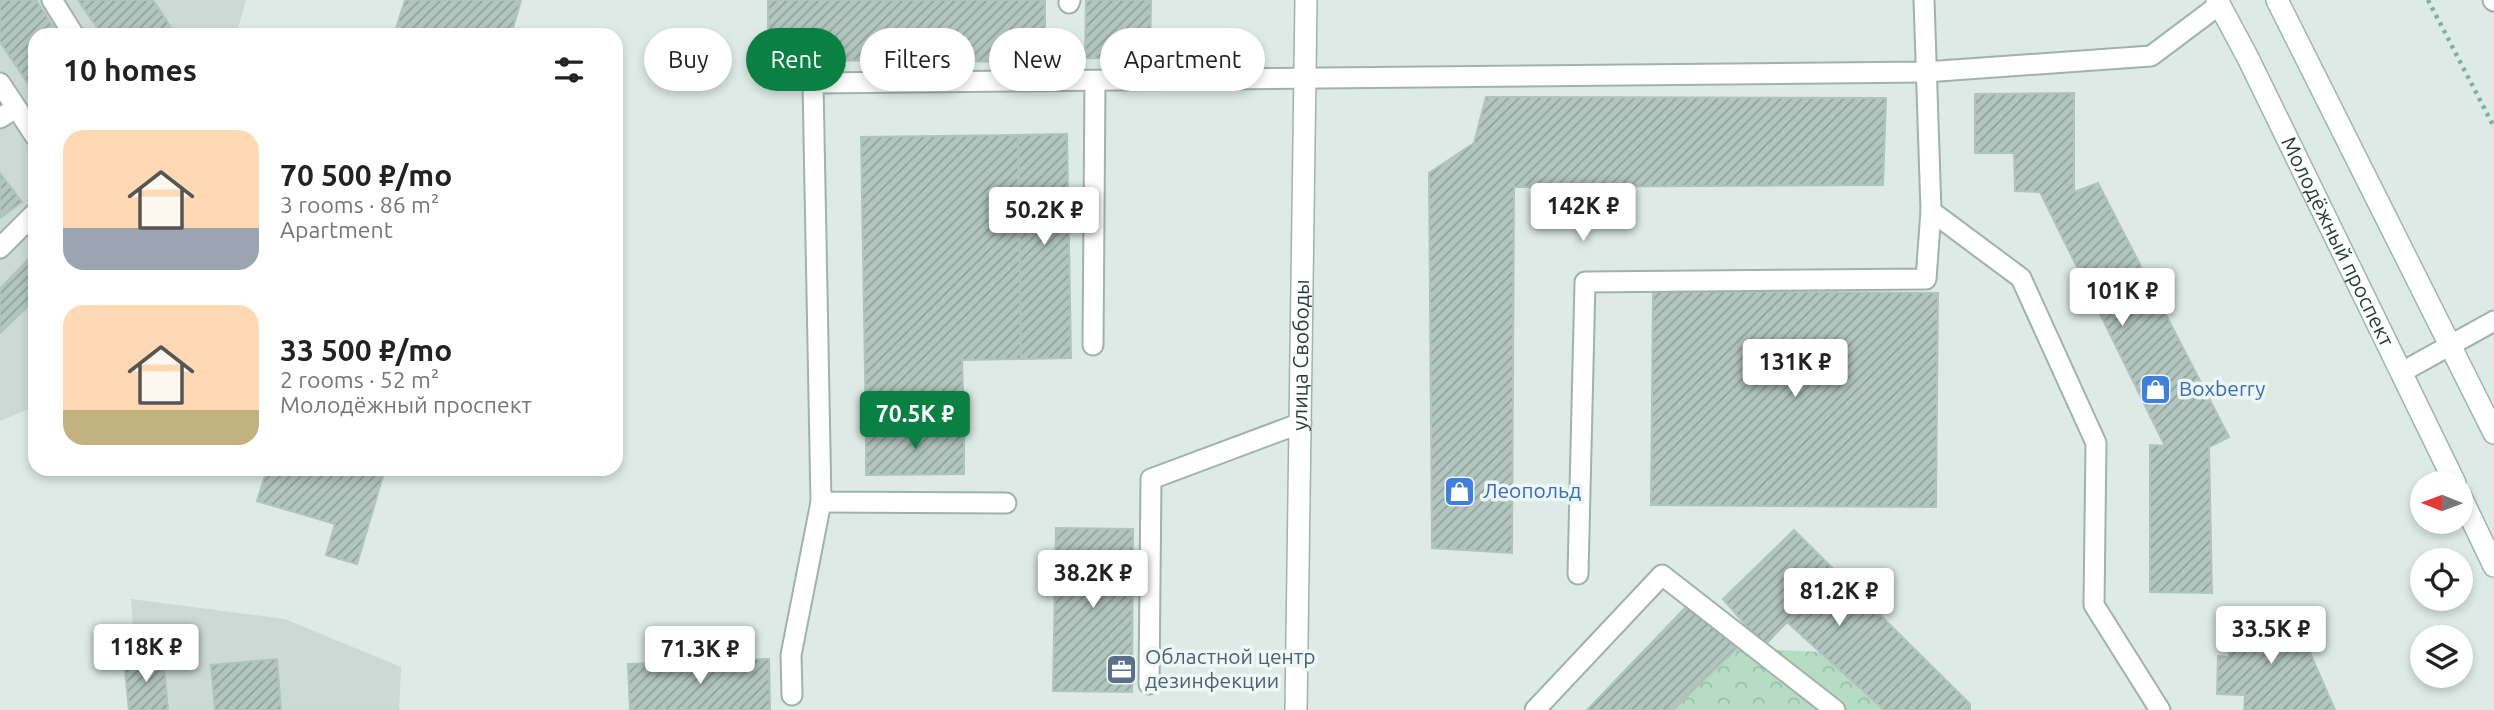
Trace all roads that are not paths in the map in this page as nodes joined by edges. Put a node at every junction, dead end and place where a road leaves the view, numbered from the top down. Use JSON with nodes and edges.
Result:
{"nodes":[{"id":1,"x":52,"y":0,"type":"edge"},
{"id":2,"x":1306,"y":0,"type":"edge"},
{"id":3,"x":1924,"y":0,"type":"edge"},
{"id":4,"x":2277,"y":0,"type":"edge"},
{"id":5,"x":2218,"y":3,"type":"edge"},
{"id":6,"x":70,"y":28,"type":"edge"},
{"id":7,"x":1925,"y":72,"type":"junction"},
{"id":8,"x":1306,"y":79,"type":"junction"},
{"id":9,"x":1095,"y":81,"type":"junction"},
{"id":10,"x":0,"y":83,"type":"edge"},
{"id":11,"x":8,"y":113,"type":"edge"},
{"id":12,"x":28,"y":130,"type":"edge"},
{"id":13,"x":1931,"y":211,"type":"junction"},
{"id":14,"x":28,"y":220,"type":"edge"},
{"id":15,"x":0,"y":248,"type":"edge"},
{"id":16,"x":2494,"y":321,"type":"edge"},
{"id":17,"x":1093,"y":345,"type":"dead end"},
{"id":18,"x":2450,"y":345,"type":"junction"},
{"id":19,"x":2402,"y":372,"type":"junction"},
{"id":20,"x":1300,"y":423,"type":"junction"},
{"id":21,"x":2494,"y":433,"type":"edge"},
{"id":22,"x":2449,"y":471,"type":"edge"},
{"id":23,"x":821,"y":502,"type":"junction"},
{"id":24,"x":1006,"y":503,"type":"dead end"},
{"id":25,"x":2473,"y":522,"type":"edge"},
{"id":26,"x":2494,"y":566,"type":"edge"},
{"id":27,"x":1578,"y":574,"type":"dead end"},
{"id":28,"x":1149,"y":684,"type":"dead end"},
{"id":29,"x":792,"y":695,"type":"dead end"},
{"id":30,"x":1296,"y":710,"type":"edge"},
{"id":31,"x":1535,"y":710,"type":"edge"},
{"id":32,"x":1835,"y":710,"type":"edge"},
{"id":33,"x":2160,"y":710,"type":"edge"}],
"edges":[{"from":1,"to":6,"type":"lane"},
{"from":2,"to":8,"type":"main road","name":"улица Свободы"},
{"from":3,"to":7,"type":"lane"},
{"from":4,"to":18,"type":"main road"},
{"from":5,"to":7,"type":"lane"},
{"from":5,"to":19,"type":"main road","name":"Молодёжный проспект"},
{"from":7,"to":8,"type":"lane"},
{"from":7,"to":13,"type":"lane"},
{"from":8,"to":9,"type":"lane"},
{"from":8,"to":20,"type":"main road","name":"улица Свободы"},
{"from":9,"to":17,"type":"lane"},
{"from":9,"to":23,"type":"lane"},
{"from":10,"to":11,"type":"lane"},
{"from":11,"to":12,"type":"lane"},
{"from":13,"to":27,"type":"lane"},
{"from":13,"to":33,"type":"lane"},
{"from":14,"to":15,"type":"lane"},
{"from":16,"to":18,"type":"lane"},
{"from":18,"to":19,"type":"lane"},
{"from":18,"to":21,"type":"main road"},
{"from":19,"to":22,"type":"main road","name":"Молодёжный проспект"},
{"from":20,"to":28,"type":"lane"},
{"from":20,"to":30,"type":"main road","name":"улица Свободы"},
{"from":23,"to":24,"type":"lane"},
{"from":23,"to":29,"type":"lane"},
{"from":25,"to":26,"type":"main road"},
{"from":31,"to":32,"type":"lane"}]}
